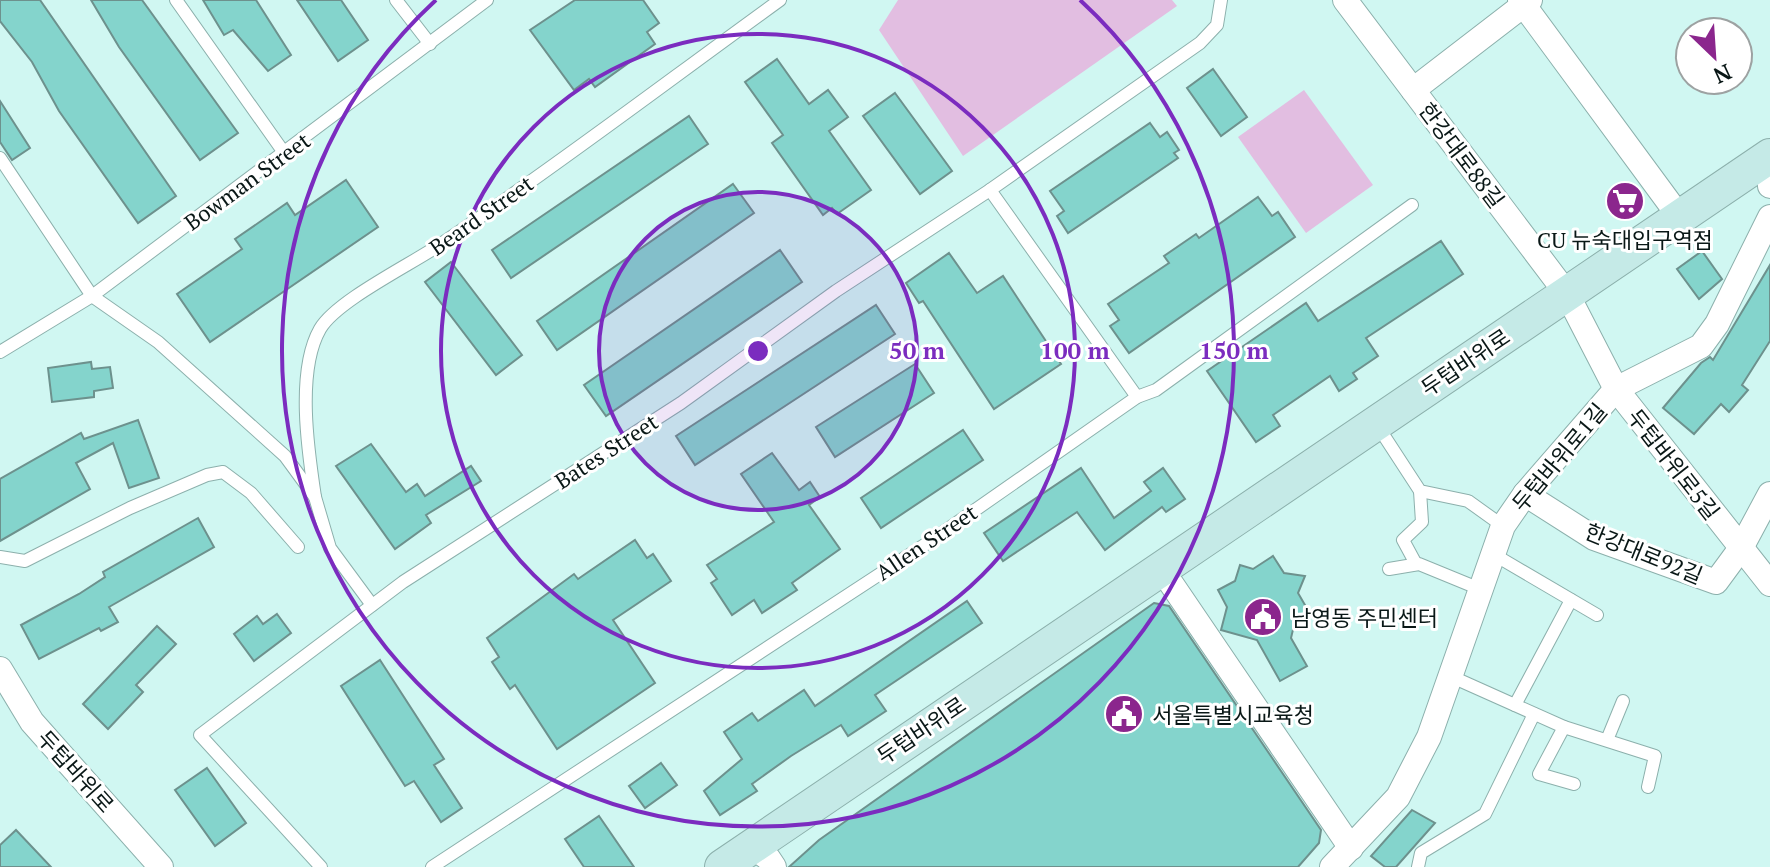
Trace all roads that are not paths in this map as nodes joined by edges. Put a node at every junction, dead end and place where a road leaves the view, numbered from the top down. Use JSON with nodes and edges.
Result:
{"nodes":[{"id":1,"x":176,"y":0,"type":"edge"},
{"id":2,"x":396,"y":0,"type":"edge"},
{"id":3,"x":487,"y":0,"type":"edge"},
{"id":4,"x":780,"y":0,"type":"edge"},
{"id":5,"x":1221,"y":0,"type":"edge"},
{"id":6,"x":1345,"y":0,"type":"edge"},
{"id":7,"x":1525,"y":2,"type":"edge"},
{"id":8,"x":430,"y":44,"type":"junction"},
{"id":9,"x":1413,"y":90,"type":"junction"},
{"id":10,"x":285,"y":154,"type":"junction"},
{"id":11,"x":0,"y":158,"type":"edge"},
{"id":12,"x":1769,"y":166,"type":"edge"},
{"id":13,"x":990,"y":190,"type":"junction"},
{"id":14,"x":1412,"y":205,"type":"dead end"},
{"id":15,"x":1679,"y":216,"type":"junction"},
{"id":16,"x":1770,"y":217,"type":"edge"},
{"id":17,"x":1567,"y":294,"type":"junction"},
{"id":18,"x":92,"y":296,"type":"junction"},
{"id":19,"x":0,"y":352,"type":"edge"},
{"id":20,"x":1616,"y":389,"type":"junction"},
{"id":21,"x":1137,"y":397,"type":"junction"},
{"id":22,"x":1375,"y":422,"type":"junction"},
{"id":23,"x":1420,"y":491,"type":"junction"},
{"id":24,"x":1525,"y":494,"type":"junction"},
{"id":25,"x":1770,"y":494,"type":"edge"},
{"id":26,"x":315,"y":497,"type":"junction"},
{"id":27,"x":1503,"y":526,"type":"junction"},
{"id":28,"x":298,"y":547,"type":"dead end"},
{"id":29,"x":1741,"y":548,"type":"junction"},
{"id":30,"x":1493,"y":554,"type":"junction"},
{"id":31,"x":0,"y":557,"type":"edge"},
{"id":32,"x":1416,"y":564,"type":"junction"},
{"id":33,"x":1160,"y":567,"type":"junction"},
{"id":34,"x":1389,"y":569,"type":"dead end"},
{"id":35,"x":1770,"y":584,"type":"edge"},
{"id":36,"x":1480,"y":589,"type":"junction"},
{"id":37,"x":1571,"y":600,"type":"junction"},
{"id":38,"x":372,"y":605,"type":"junction"},
{"id":39,"x":1597,"y":615,"type":"dead end"},
{"id":40,"x":0,"y":669,"type":"edge"},
{"id":41,"x":1450,"y":676,"type":"junction"},
{"id":42,"x":1623,"y":701,"type":"dead end"},
{"id":43,"x":1515,"y":705,"type":"junction"},
{"id":44,"x":1534,"y":714,"type":"junction"},
{"id":45,"x":1564,"y":727,"type":"junction"},
{"id":46,"x":1607,"y":740,"type":"junction"},
{"id":47,"x":1574,"y":784,"type":"dead end"},
{"id":48,"x":1648,"y":787,"type":"dead end"},
{"id":49,"x":1351,"y":848,"type":"junction"},
{"id":50,"x":762,"y":857,"type":"edge"},
{"id":51,"x":161,"y":867,"type":"edge"},
{"id":52,"x":321,"y":867,"type":"edge"},
{"id":53,"x":432,"y":867,"type":"edge"},
{"id":54,"x":722,"y":867,"type":"edge"},
{"id":55,"x":1332,"y":867,"type":"edge"},
{"id":56,"x":1418,"y":867,"type":"edge"}],
"edges":[{"from":1,"to":10,"type":"lane"},
{"from":2,"to":8,"type":"lane"},
{"from":3,"to":8,"type":"lane","name":"Bowman Street"},
{"from":4,"to":26,"type":"lane","name":"Beard Street"},
{"from":5,"to":13,"type":"lane","name":"Bates Street"},
{"from":6,"to":9,"type":"street"},
{"from":7,"to":9,"type":"street","name":"한강대로88길"},
{"from":7,"to":15,"type":"street","name":"한강대로88길"},
{"from":8,"to":10,"type":"lane","name":"Bowman Street"},
{"from":9,"to":17,"type":"street","name":"한강대로88길"},
{"from":10,"to":18,"type":"lane","name":"Bowman Street"},
{"from":11,"to":18,"type":"lane"},
{"from":12,"to":15,"type":"main road","name":"두텁바위로"},
{"from":13,"to":21,"type":"lane"},
{"from":13,"to":38,"type":"lane","name":"Bates Street"},
{"from":14,"to":21,"type":"lane","name":"Allen Street"},
{"from":15,"to":17,"type":"main road","name":"두텁바위로"},
{"from":16,"to":20,"type":"street","name":"두텁바위로1길"},
{"from":17,"to":20,"type":"street","name":"두텁바위로5길"},
{"from":17,"to":22,"type":"main road","name":"두텁바위로"},
{"from":18,"to":19,"type":"lane","name":"Bowman Street"},
{"from":18,"to":26,"type":"lane"},
{"from":20,"to":24,"type":"street","name":"두텁바위로1길"},
{"from":20,"to":29,"type":"street","name":"두텁바위로5길"},
{"from":21,"to":53,"type":"lane","name":"Allen Street"},
{"from":22,"to":23,"type":"lane"},
{"from":22,"to":33,"type":"main road","name":"두텁바위로"},
{"from":23,"to":27,"type":"lane"},
{"from":23,"to":32,"type":"lane"},
{"from":24,"to":27,"type":"street","name":"두텁바위로1길"},
{"from":24,"to":29,"type":"street","name":"한강대로92길"},
{"from":25,"to":29,"type":"street","name":"한강대로92길"},
{"from":26,"to":38,"type":"lane"},
{"from":27,"to":30,"type":"street","name":"두텁바위로1길"},
{"from":28,"to":31,"type":"lane"},
{"from":29,"to":35,"type":"street","name":"두텁바위로5길"},
{"from":30,"to":36,"type":"street","name":"두텁바위로1길"},
{"from":30,"to":37,"type":"lane"},
{"from":32,"to":34,"type":"lane"},
{"from":32,"to":36,"type":"lane"},
{"from":33,"to":49,"type":"street"},
{"from":33,"to":50,"type":"main road","name":"두텁바위로"},
{"from":36,"to":41,"type":"street","name":"두텁바위로1길"},
{"from":37,"to":39,"type":"lane"},
{"from":37,"to":43,"type":"lane"},
{"from":38,"to":52,"type":"lane","name":"Bates Street"},
{"from":40,"to":51,"type":"street","name":"두텁바위로"},
{"from":41,"to":43,"type":"lane"},
{"from":41,"to":49,"type":"street","name":"두텁바위로1길"},
{"from":42,"to":46,"type":"lane"},
{"from":43,"to":44,"type":"lane"},
{"from":44,"to":45,"type":"lane"},
{"from":44,"to":56,"type":"lane"},
{"from":45,"to":46,"type":"lane"},
{"from":45,"to":47,"type":"lane"},
{"from":46,"to":48,"type":"lane"},
{"from":49,"to":55,"type":"street","name":"두텁바위로1길"},
{"from":50,"to":54,"type":"main road","name":"두텁바위로"}]}
